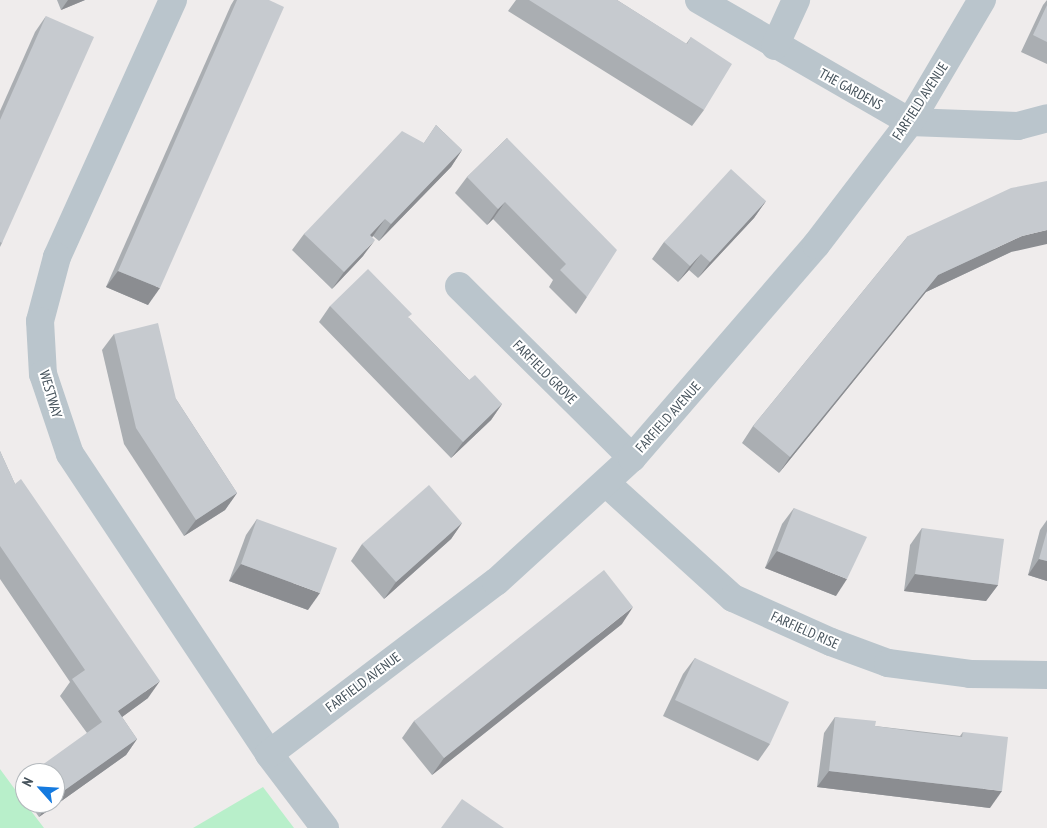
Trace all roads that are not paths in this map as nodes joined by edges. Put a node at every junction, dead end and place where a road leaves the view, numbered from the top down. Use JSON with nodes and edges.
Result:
{"nodes":[{"id":1,"x":173,"y":0,"type":"edge"},
{"id":2,"x":699,"y":0,"type":"edge"},
{"id":3,"x":796,"y":0,"type":"edge"},
{"id":4,"x":982,"y":0,"type":"edge"},
{"id":5,"x":775,"y":46,"type":"junction"},
{"id":6,"x":1047,"y":118,"type":"edge"},
{"id":7,"x":910,"y":122,"type":"junction"},
{"id":8,"x":459,"y":286,"type":"dead end"},
{"id":9,"x":632,"y":458,"type":"junction"},
{"id":10,"x":606,"y":483,"type":"junction"},
{"id":11,"x":1047,"y":675,"type":"edge"},
{"id":12,"x":269,"y":754,"type":"junction"},
{"id":13,"x":325,"y":828,"type":"edge"}],
"edges":[{"from":1,"to":12,"type":"street","name":"WESTWAY"},
{"from":2,"to":5,"type":"street","name":"THE GARDENS"},
{"from":3,"to":5,"type":"street"},
{"from":4,"to":7,"type":"street","name":"FARFIELD AVENUE"},
{"from":5,"to":7,"type":"street","name":"THE GARDENS"},
{"from":6,"to":7,"type":"street","name":"THE GARDENS"},
{"from":7,"to":9,"type":"street","name":"FARFIELD AVENUE"},
{"from":8,"to":9,"type":"street","name":"FARFIELD GROVE"},
{"from":9,"to":10,"type":"street","name":"FARFIELD AVENUE"},
{"from":10,"to":11,"type":"street","name":"FARFIELD RISE"},
{"from":10,"to":12,"type":"street","name":"FARFIELD AVENUE"},
{"from":12,"to":13,"type":"street","name":"WESTWAY"}]}
